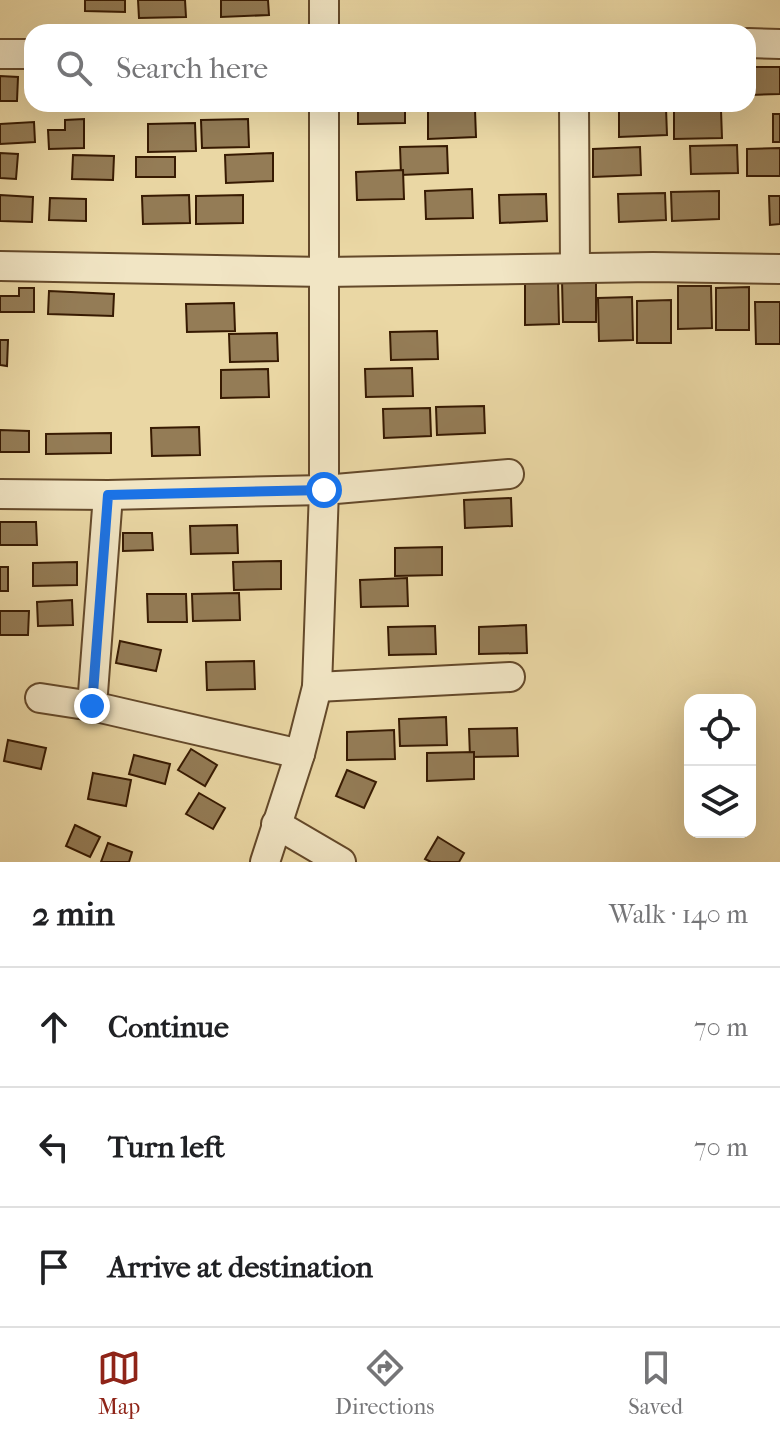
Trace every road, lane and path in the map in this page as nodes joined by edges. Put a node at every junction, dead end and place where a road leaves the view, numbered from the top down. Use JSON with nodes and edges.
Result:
{"nodes":[{"id":1,"x":324,"y":0,"type":"edge"},
{"id":2,"x":324,"y":24,"type":"edge"},
{"id":3,"x":756,"y":43,"type":"edge"},
{"id":4,"x":780,"y":44,"type":"edge"},
{"id":5,"x":0,"y":54,"type":"edge"},
{"id":6,"x":24,"y":54,"type":"edge"},
{"id":7,"x":324,"y":112,"type":"edge"},
{"id":8,"x":574,"y":112,"type":"edge"},
{"id":9,"x":0,"y":266,"type":"edge"},
{"id":10,"x":575,"y":268,"type":"junction"},
{"id":11,"x":780,"y":269,"type":"edge"},
{"id":12,"x":325,"y":272,"type":"junction"},
{"id":13,"x":509,"y":474,"type":"dead end"},
{"id":14,"x":324,"y":490,"type":"junction"},
{"id":15,"x":0,"y":494,"type":"edge"},
{"id":16,"x":108,"y":495,"type":"junction"},
{"id":17,"x":510,"y":677,"type":"dead end"},
{"id":18,"x":317,"y":687,"type":"junction"},
{"id":19,"x":40,"y":698,"type":"dead end"},
{"id":20,"x":92,"y":706,"type":"junction"},
{"id":21,"x":300,"y":754,"type":"junction"},
{"id":22,"x":276,"y":824,"type":"junction"},
{"id":23,"x":265,"y":862,"type":"edge"},
{"id":24,"x":341,"y":862,"type":"edge"}],
"edges":[{"from":1,"to":2,"type":"street"},
{"from":3,"to":4,"type":"street"},
{"from":5,"to":6,"type":"street"},
{"from":7,"to":12,"type":"street"},
{"from":8,"to":10,"type":"street"},
{"from":9,"to":12,"type":"street"},
{"from":10,"to":11,"type":"street"},
{"from":10,"to":12,"type":"street"},
{"from":12,"to":14,"type":"street"},
{"from":13,"to":14,"type":"street"},
{"from":14,"to":16,"type":"street"},
{"from":14,"to":18,"type":"street"},
{"from":15,"to":16,"type":"street"},
{"from":16,"to":20,"type":"street"},
{"from":17,"to":18,"type":"street"},
{"from":18,"to":21,"type":"street"},
{"from":19,"to":20,"type":"street"},
{"from":20,"to":21,"type":"street"},
{"from":21,"to":22,"type":"street"},
{"from":22,"to":23,"type":"street"},
{"from":22,"to":24,"type":"street"}]}
